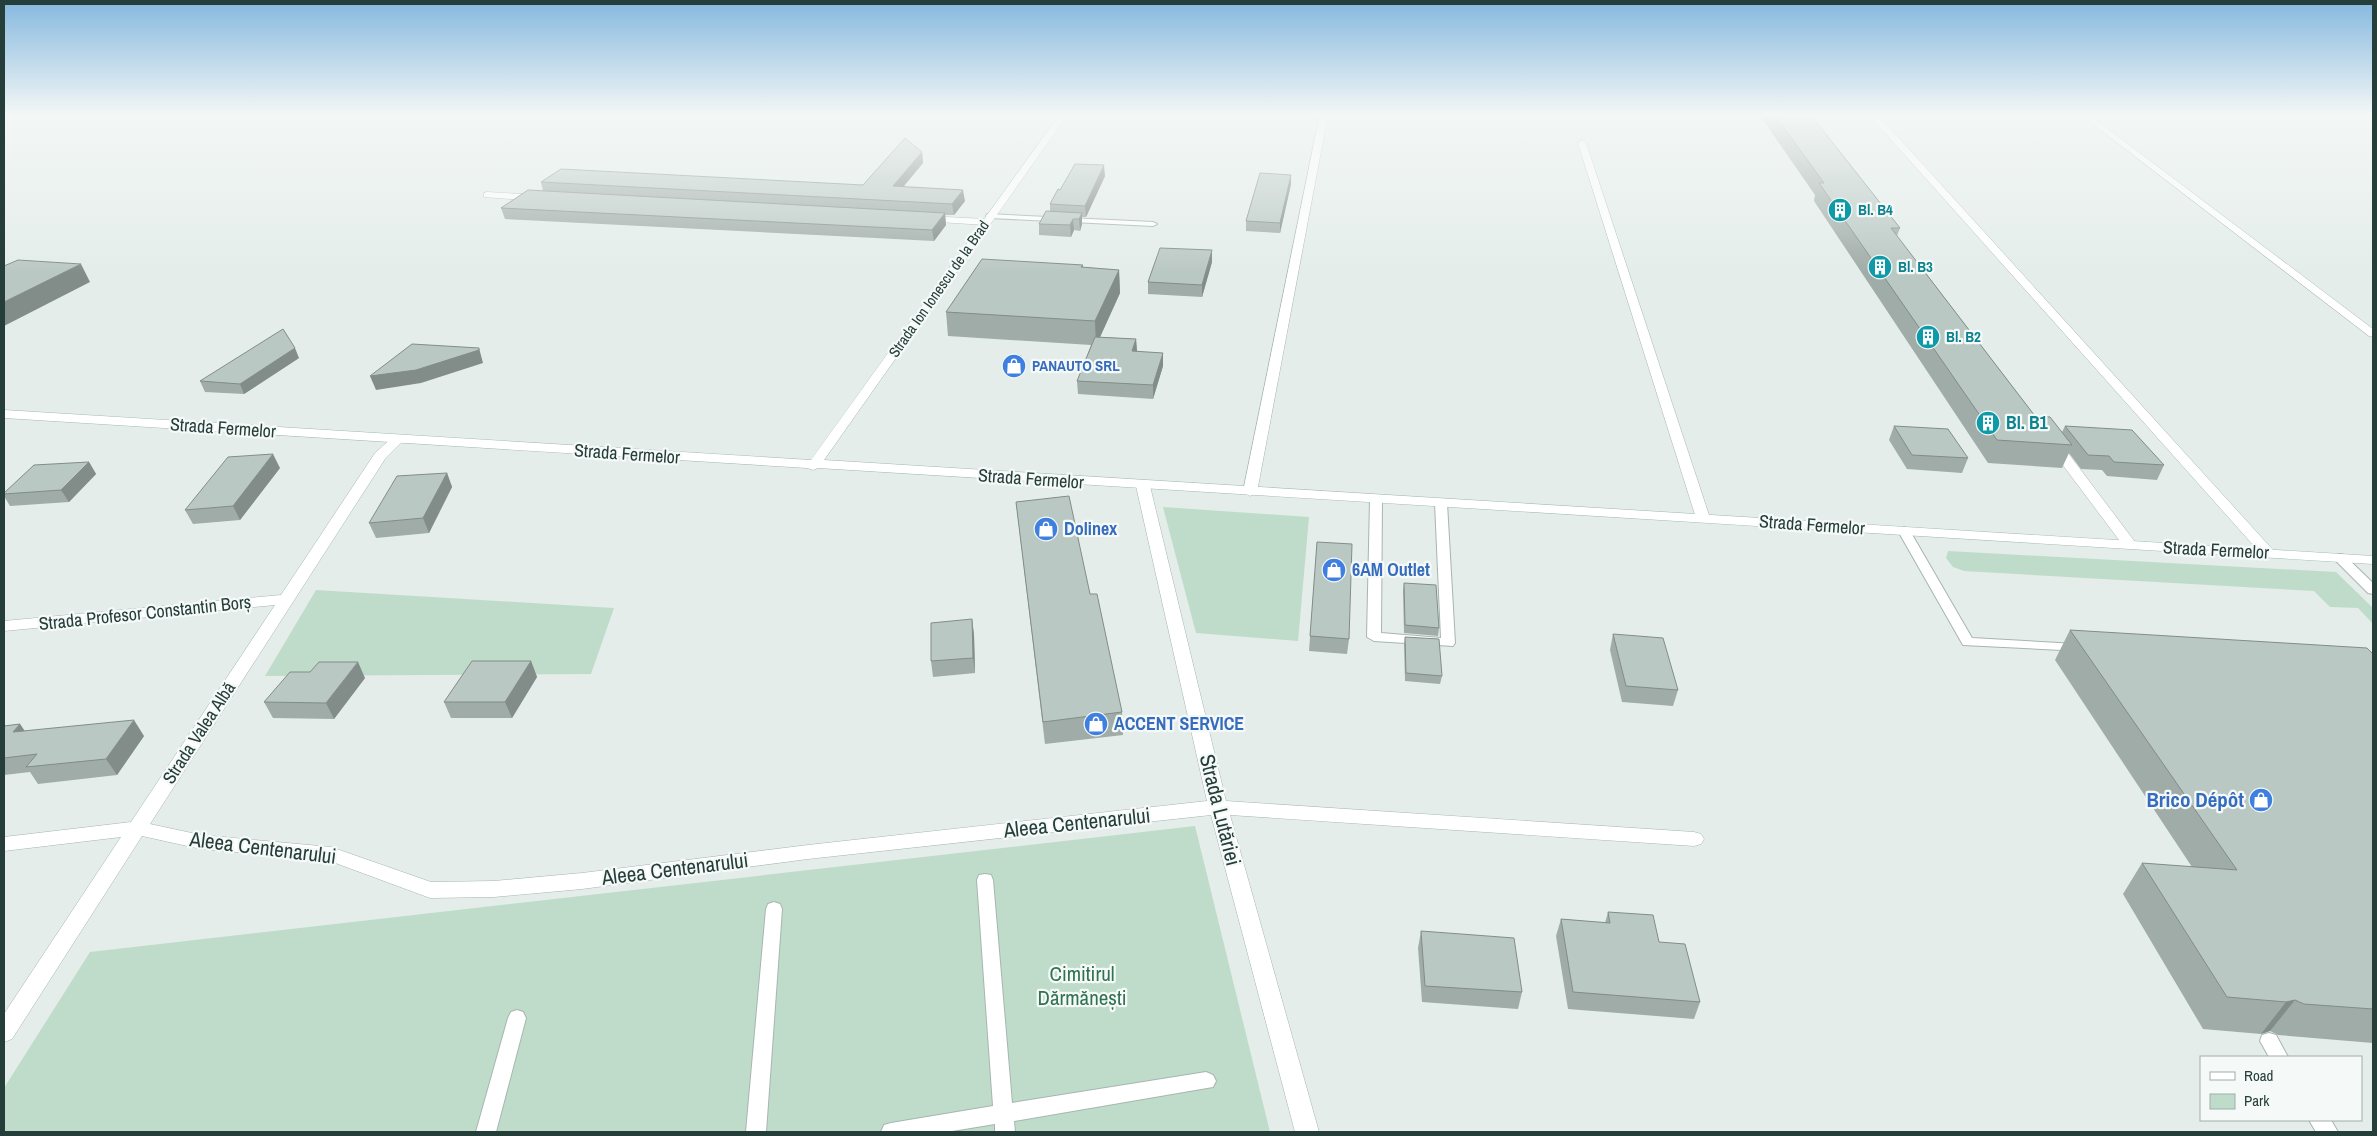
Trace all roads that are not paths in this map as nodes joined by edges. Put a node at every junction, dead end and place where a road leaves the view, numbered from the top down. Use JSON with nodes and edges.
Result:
{"nodes":[{"id":1,"x":1026,"y":167,"type":"edge"},
{"id":2,"x":1314,"y":167,"type":"edge"},
{"id":3,"x":1590,"y":167,"type":"edge"},
{"id":4,"x":1921,"y":167,"type":"edge"},
{"id":5,"x":2154,"y":167,"type":"edge"},
{"id":6,"x":487,"y":195,"type":"dead end"},
{"id":7,"x":546,"y":198,"type":"edge"},
{"id":8,"x":917,"y":219,"type":"edge"},
{"id":9,"x":988,"y":219,"type":"junction"},
{"id":10,"x":1153,"y":224,"type":"dead end"},
{"id":11,"x":2373,"y":334,"type":"edge"},
{"id":12,"x":4,"y":414,"type":"edge"},
{"id":13,"x":2049,"y":438,"type":"edge"},
{"id":14,"x":399,"y":439,"type":"junction"},
{"id":15,"x":813,"y":466,"type":"junction"},
{"id":16,"x":1143,"y":486,"type":"junction"},
{"id":17,"x":1250,"y":492,"type":"junction"},
{"id":18,"x":1376,"y":500,"type":"junction"},
{"id":19,"x":1441,"y":503,"type":"junction"},
{"id":20,"x":1703,"y":518,"type":"junction"},
{"id":21,"x":1904,"y":531,"type":"junction"},
{"id":22,"x":2130,"y":545,"type":"junction"},
{"id":23,"x":2268,"y":553,"type":"junction"},
{"id":24,"x":2340,"y":558,"type":"junction"},
{"id":25,"x":2373,"y":560,"type":"edge"},
{"id":26,"x":2373,"y":590,"type":"edge"},
{"id":27,"x":286,"y":599,"type":"junction"},
{"id":28,"x":4,"y":626,"type":"edge"},
{"id":29,"x":2087,"y":648,"type":"edge"},
{"id":30,"x":1218,"y":807,"type":"junction"},
{"id":31,"x":138,"y":828,"type":"junction"},
{"id":32,"x":1694,"y":839,"type":"dead end"},
{"id":33,"x":4,"y":844,"type":"edge"},
{"id":34,"x":986,"y":880,"type":"dead end"},
{"id":35,"x":774,"y":910,"type":"dead end"},
{"id":36,"x":517,"y":1018,"type":"dead end"},
{"id":37,"x":4,"y":1032,"type":"edge"},
{"id":38,"x":2269,"y":1041,"type":"dead end"},
{"id":39,"x":2278,"y":1056,"type":"edge"},
{"id":40,"x":1206,"y":1081,"type":"dead end"},
{"id":41,"x":2321,"y":1121,"type":"edge"},
{"id":42,"x":1005,"y":1123,"type":"edge"},
{"id":43,"x":486,"y":1132,"type":"edge"},
{"id":44,"x":756,"y":1132,"type":"edge"},
{"id":45,"x":890,"y":1132,"type":"edge"},
{"id":46,"x":1307,"y":1132,"type":"edge"},
{"id":47,"x":2328,"y":1132,"type":"edge"}],
"edges":[{"from":1,"to":9,"type":"street","name":"Strada Ion Ionescu de la Brad"},
{"from":2,"to":17,"type":"street"},
{"from":3,"to":20,"type":"street"},
{"from":4,"to":23,"type":"street"},
{"from":5,"to":11,"type":"street"},
{"from":6,"to":7,"type":"street"},
{"from":8,"to":9,"type":"street"},
{"from":9,"to":10,"type":"lane"},
{"from":9,"to":15,"type":"street","name":"Strada Ion Ionescu de la Brad"},
{"from":12,"to":14,"type":"street","name":"Strada Fermelor"},
{"from":13,"to":22,"type":"street"},
{"from":14,"to":15,"type":"street","name":"Strada Fermelor"},
{"from":14,"to":27,"type":"street","name":"Strada Valea Albă"},
{"from":15,"to":16,"type":"street","name":"Strada Fermelor"},
{"from":16,"to":17,"type":"street","name":"Strada Fermelor"},
{"from":16,"to":30,"type":"street","name":"Strada Lutăriei"},
{"from":17,"to":18,"type":"street","name":"Strada Fermelor"},
{"from":18,"to":19,"type":"street","name":"Strada Fermelor"},
{"from":18,"to":19,"type":"lane"},
{"from":19,"to":20,"type":"street","name":"Strada Fermelor"},
{"from":20,"to":21,"type":"street","name":"Strada Fermelor"},
{"from":21,"to":22,"type":"street","name":"Strada Fermelor"},
{"from":21,"to":29,"type":"lane"},
{"from":22,"to":23,"type":"street","name":"Strada Fermelor"},
{"from":23,"to":24,"type":"street","name":"Strada Fermelor"},
{"from":24,"to":25,"type":"street","name":"Strada Fermelor"},
{"from":24,"to":26,"type":"lane"},
{"from":27,"to":28,"type":"street","name":"Strada Profesor Constantin Borș"},
{"from":27,"to":31,"type":"street","name":"Strada Valea Albă"},
{"from":30,"to":31,"type":"street","name":"Aleea Centenarului"},
{"from":30,"to":32,"type":"street","name":"Aleea Centenarului"},
{"from":30,"to":46,"type":"street","name":"Strada Lutăriei"},
{"from":31,"to":33,"type":"street","name":"Aleea Centenarului"},
{"from":31,"to":37,"type":"street","name":"Strada Valea Albă"},
{"from":34,"to":42,"type":"lane"},
{"from":35,"to":44,"type":"lane"},
{"from":36,"to":43,"type":"lane"},
{"from":38,"to":39,"type":"lane"},
{"from":40,"to":42,"type":"lane"},
{"from":41,"to":47,"type":"lane"},
{"from":42,"to":45,"type":"lane"}]}
